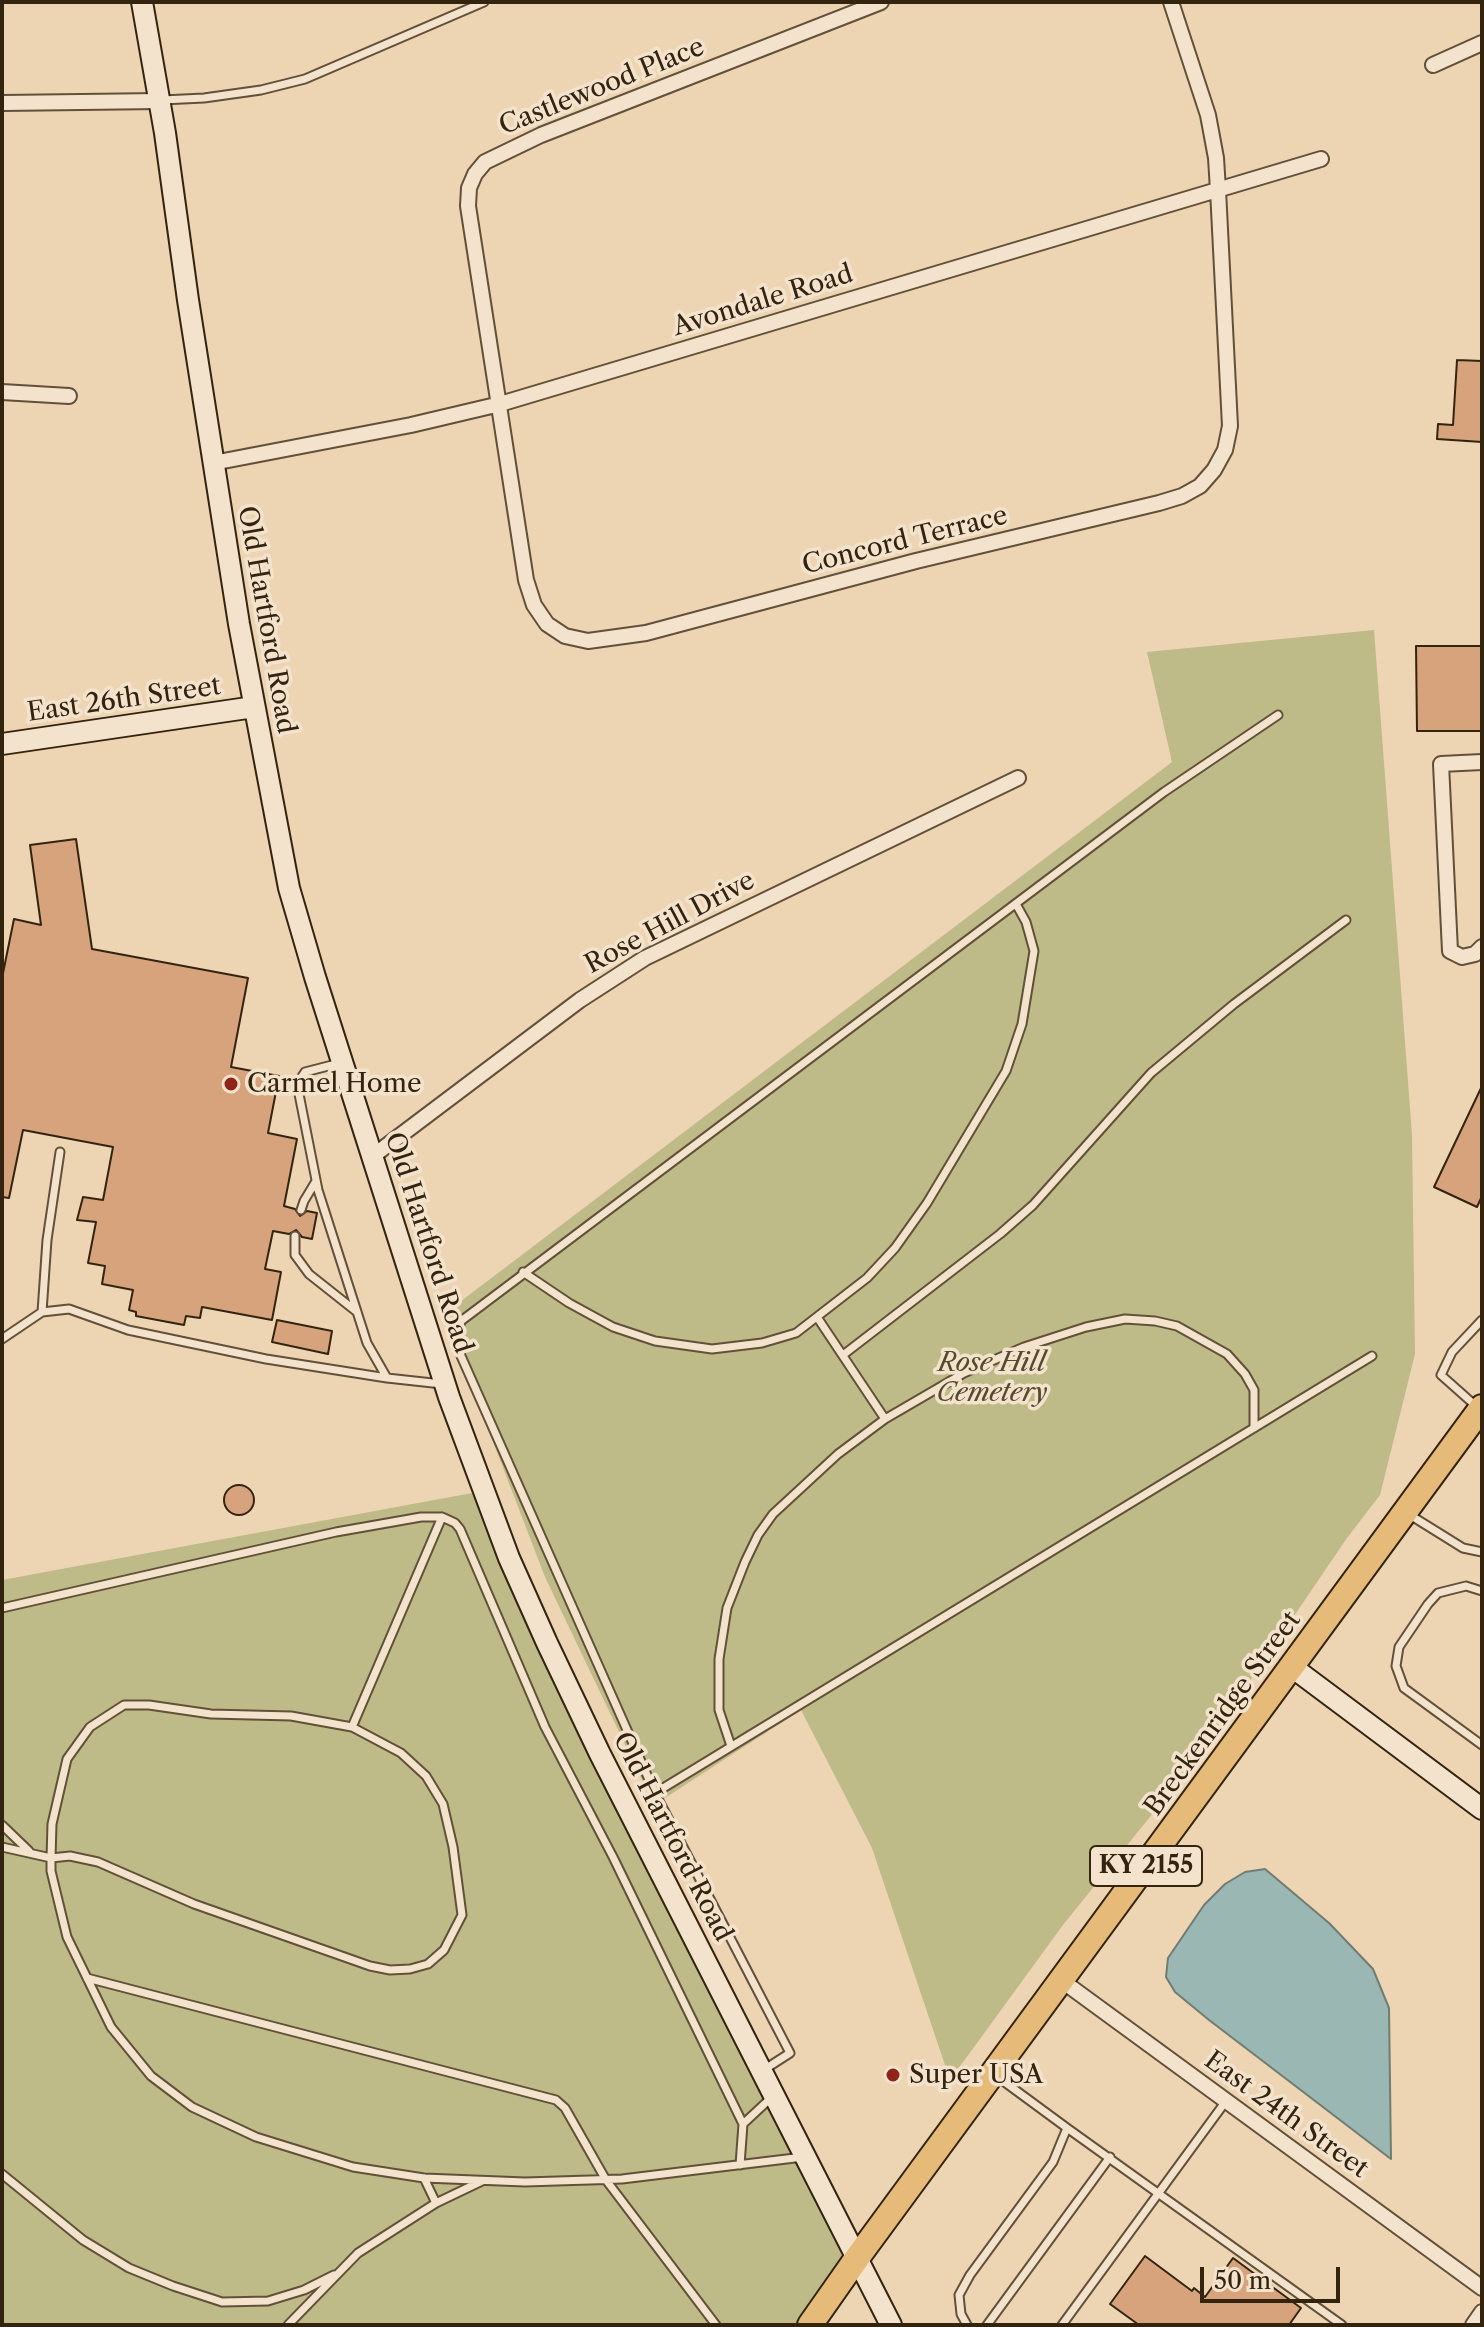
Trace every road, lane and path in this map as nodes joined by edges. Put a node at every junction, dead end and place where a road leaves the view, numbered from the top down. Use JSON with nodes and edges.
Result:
{"nodes":[{"id":1,"x":142,"y":2,"type":"edge"},
{"id":2,"x":484,"y":2,"type":"edge"},
{"id":3,"x":881,"y":2,"type":"edge"},
{"id":4,"x":1171,"y":2,"type":"edge"},
{"id":5,"x":1482,"y":43,"type":"edge"},
{"id":6,"x":1433,"y":65,"type":"dead end"},
{"id":7,"x":160,"y":101,"type":"junction"},
{"id":8,"x":2,"y":103,"type":"edge"},
{"id":9,"x":1321,"y":159,"type":"dead end"},
{"id":10,"x":1218,"y":190,"type":"junction"},
{"id":11,"x":2,"y":392,"type":"edge"},
{"id":12,"x":69,"y":396,"type":"dead end"},
{"id":13,"x":500,"y":404,"type":"junction"},
{"id":14,"x":213,"y":463,"type":"junction"},
{"id":15,"x":254,"y":707,"type":"junction"},
{"id":16,"x":1278,"y":715,"type":"dead end"},
{"id":17,"x":2,"y":744,"type":"edge"},
{"id":18,"x":1482,"y":762,"type":"edge"},
{"id":19,"x":1018,"y":778,"type":"dead end"},
{"id":20,"x":1016,"y":904,"type":"junction"},
{"id":21,"x":1346,"y":920,"type":"dead end"},
{"id":22,"x":1482,"y":947,"type":"edge"},
{"id":23,"x":342,"y":1062,"type":"junction"},
{"id":24,"x":60,"y":1152,"type":"dead end"},
{"id":25,"x":373,"y":1156,"type":"junction"},
{"id":26,"x":316,"y":1181,"type":"junction"},
{"id":27,"x":301,"y":1210,"type":"dead end"},
{"id":28,"x":295,"y":1236,"type":"dead end"},
{"id":29,"x":523,"y":1272,"type":"junction"},
{"id":30,"x":42,"y":1312,"type":"junction"},
{"id":31,"x":359,"y":1313,"type":"junction"},
{"id":32,"x":817,"y":1317,"type":"junction"},
{"id":33,"x":1482,"y":1320,"type":"edge"},
{"id":34,"x":2,"y":1339,"type":"edge"},
{"id":35,"x":843,"y":1355,"type":"junction"},
{"id":36,"x":1372,"y":1356,"type":"dead end"},
{"id":37,"x":387,"y":1378,"type":"junction"},
{"id":38,"x":445,"y":1385,"type":"junction"},
{"id":39,"x":1481,"y":1408,"type":"edge"},
{"id":40,"x":885,"y":1419,"type":"junction"},
{"id":41,"x":1254,"y":1428,"type":"junction"},
{"id":42,"x":1406,"y":1513,"type":"junction"},
{"id":43,"x":442,"y":1517,"type":"junction"},
{"id":44,"x":1482,"y":1552,"type":"edge"},
{"id":45,"x":1482,"y":1591,"type":"edge"},
{"id":46,"x":2,"y":1608,"type":"edge"},
{"id":47,"x":1292,"y":1667,"type":"junction"},
{"id":48,"x":352,"y":1727,"type":"junction"},
{"id":49,"x":1482,"y":1745,"type":"edge"},
{"id":50,"x":731,"y":1746,"type":"junction"},
{"id":51,"x":655,"y":1793,"type":"junction"},
{"id":52,"x":1482,"y":1809,"type":"edge"},
{"id":53,"x":2,"y":1825,"type":"edge"},
{"id":54,"x":2,"y":1847,"type":"edge"},
{"id":55,"x":31,"y":1853,"type":"junction"},
{"id":56,"x":51,"y":1858,"type":"junction"},
{"id":57,"x":86,"y":1977,"type":"junction"},
{"id":58,"x":1061,"y":1980,"type":"junction"},
{"id":59,"x":762,"y":2071,"type":"junction"},
{"id":60,"x":993,"y":2073,"type":"junction"},
{"id":61,"x":774,"y":2095,"type":"junction"},
{"id":62,"x":1226,"y":2101,"type":"junction"},
{"id":63,"x":743,"y":2124,"type":"junction"},
{"id":64,"x":1067,"y":2128,"type":"junction"},
{"id":65,"x":805,"y":2157,"type":"junction"},
{"id":66,"x":1110,"y":2157,"type":"junction"},
{"id":67,"x":740,"y":2165,"type":"junction"},
{"id":68,"x":2,"y":2174,"type":"edge"},
{"id":69,"x":424,"y":2178,"type":"junction"},
{"id":70,"x":606,"y":2180,"type":"junction"},
{"id":71,"x":484,"y":2181,"type":"junction"},
{"id":72,"x":1160,"y":2193,"type":"junction"},
{"id":73,"x":436,"y":2203,"type":"junction"},
{"id":74,"x":857,"y":2258,"type":"junction"},
{"id":75,"x":334,"y":2275,"type":"junction"},
{"id":76,"x":1482,"y":2288,"type":"edge"},
{"id":77,"x":1482,"y":2312,"type":"edge"},
{"id":78,"x":288,"y":2325,"type":"edge"},
{"id":79,"x":716,"y":2325,"type":"edge"},
{"id":80,"x":810,"y":2325,"type":"edge"},
{"id":81,"x":891,"y":2325,"type":"edge"},
{"id":82,"x":967,"y":2325,"type":"edge"},
{"id":83,"x":987,"y":2325,"type":"edge"},
{"id":84,"x":1062,"y":2325,"type":"edge"},
{"id":85,"x":1342,"y":2325,"type":"edge"},
{"id":86,"x":1473,"y":2325,"type":"edge"}],
"edges":[{"from":1,"to":7,"type":"main road","name":"Old Hartford Road"},
{"from":2,"to":7,"type":"lane"},
{"from":3,"to":13,"type":"street","name":"Castlewood Place"},
{"from":4,"to":10,"type":"street"},
{"from":5,"to":6,"type":"street"},
{"from":7,"to":8,"type":"street"},
{"from":7,"to":14,"type":"main road","name":"Old Hartford Road"},
{"from":9,"to":10,"type":"street","name":"Avondale Road"},
{"from":10,"to":13,"type":"street","name":"Avondale Road"},
{"from":10,"to":13,"type":"street","name":"Concord Terrace"},
{"from":11,"to":12,"type":"street"},
{"from":13,"to":14,"type":"street","name":"Avondale Road"},
{"from":14,"to":15,"type":"main road","name":"Old Hartford Road"},
{"from":15,"to":17,"type":"main road","name":"East 26th Street"},
{"from":15,"to":23,"type":"main road","name":"Old Hartford Road"},
{"from":16,"to":20,"type":"lane"},
{"from":18,"to":22,"type":"street"},
{"from":19,"to":25,"type":"street","name":"Rose Hill Drive"},
{"from":20,"to":29,"type":"lane"},
{"from":20,"to":32,"type":"lane"},
{"from":21,"to":35,"type":"lane"},
{"from":23,"to":25,"type":"main road","name":"Old Hartford Road"},
{"from":23,"to":26,"type":"lane"},
{"from":24,"to":30,"type":"lane"},
{"from":25,"to":38,"type":"main road","name":"Old Hartford Road"},
{"from":26,"to":27,"type":"lane"},
{"from":26,"to":31,"type":"lane"},
{"from":28,"to":31,"type":"lane"},
{"from":29,"to":32,"type":"lane"},
{"from":29,"to":51,"type":"lane"},
{"from":30,"to":34,"type":"lane"},
{"from":30,"to":37,"type":"lane"},
{"from":31,"to":37,"type":"lane"},
{"from":32,"to":35,"type":"lane"},
{"from":33,"to":39,"type":"lane"},
{"from":35,"to":40,"type":"lane"},
{"from":36,"to":41,"type":"lane"},
{"from":37,"to":38,"type":"lane"},
{"from":38,"to":59,"type":"main road","name":"Old Hartford Road"},
{"from":39,"to":42,"type":"main road","name":"Breckenridge Street","number":"KY 2155"},
{"from":40,"to":41,"type":"lane"},
{"from":40,"to":50,"type":"lane"},
{"from":41,"to":50,"type":"lane"},
{"from":42,"to":44,"type":"lane"},
{"from":42,"to":47,"type":"main road","name":"Breckenridge Street","number":"KY 2155"},
{"from":43,"to":46,"type":"lane"},
{"from":43,"to":48,"type":"lane"},
{"from":43,"to":63,"type":"lane"},
{"from":45,"to":49,"type":"lane"},
{"from":47,"to":52,"type":"main road"},
{"from":47,"to":58,"type":"main road","name":"Breckenridge Street","number":"KY 2155"},
{"from":48,"to":56,"type":"lane"},
{"from":48,"to":56,"type":"lane"},
{"from":50,"to":51,"type":"lane"},
{"from":51,"to":59,"type":"lane"},
{"from":53,"to":55,"type":"lane"},
{"from":54,"to":55,"type":"lane"},
{"from":55,"to":56,"type":"lane"},
{"from":56,"to":57,"type":"lane"},
{"from":57,"to":69,"type":"lane"},
{"from":57,"to":70,"type":"lane"},
{"from":58,"to":60,"type":"main road","name":"Breckenridge Street","number":"KY 2155"},
{"from":58,"to":62,"type":"street","name":"East 24th Street"},
{"from":59,"to":61,"type":"main road","name":"Old Hartford Road"},
{"from":60,"to":64,"type":"lane"},
{"from":60,"to":74,"type":"main road","name":"Breckenridge Street","number":"KY 2155"},
{"from":61,"to":63,"type":"lane"},
{"from":61,"to":65,"type":"main road","name":"Old Hartford Road"},
{"from":62,"to":72,"type":"lane"},
{"from":62,"to":76,"type":"street","name":"East 24th Street"},
{"from":63,"to":67,"type":"lane"},
{"from":64,"to":66,"type":"lane"},
{"from":64,"to":82,"type":"lane"},
{"from":65,"to":67,"type":"lane"},
{"from":65,"to":74,"type":"main road","name":"Old Hartford Road"},
{"from":66,"to":72,"type":"lane"},
{"from":66,"to":83,"type":"lane"},
{"from":67,"to":70,"type":"lane"},
{"from":68,"to":75,"type":"lane"},
{"from":69,"to":71,"type":"lane"},
{"from":69,"to":73,"type":"lane"},
{"from":70,"to":71,"type":"lane"},
{"from":70,"to":79,"type":"lane"},
{"from":71,"to":73,"type":"lane"},
{"from":72,"to":84,"type":"lane"},
{"from":72,"to":85,"type":"lane"},
{"from":73,"to":75,"type":"lane"},
{"from":74,"to":80,"type":"main road","name":"Breckenridge Street","number":"KY 2155"},
{"from":74,"to":81,"type":"main road","name":"Old Hartford Road"},
{"from":75,"to":78,"type":"lane"},
{"from":77,"to":86,"type":"street"}]}
